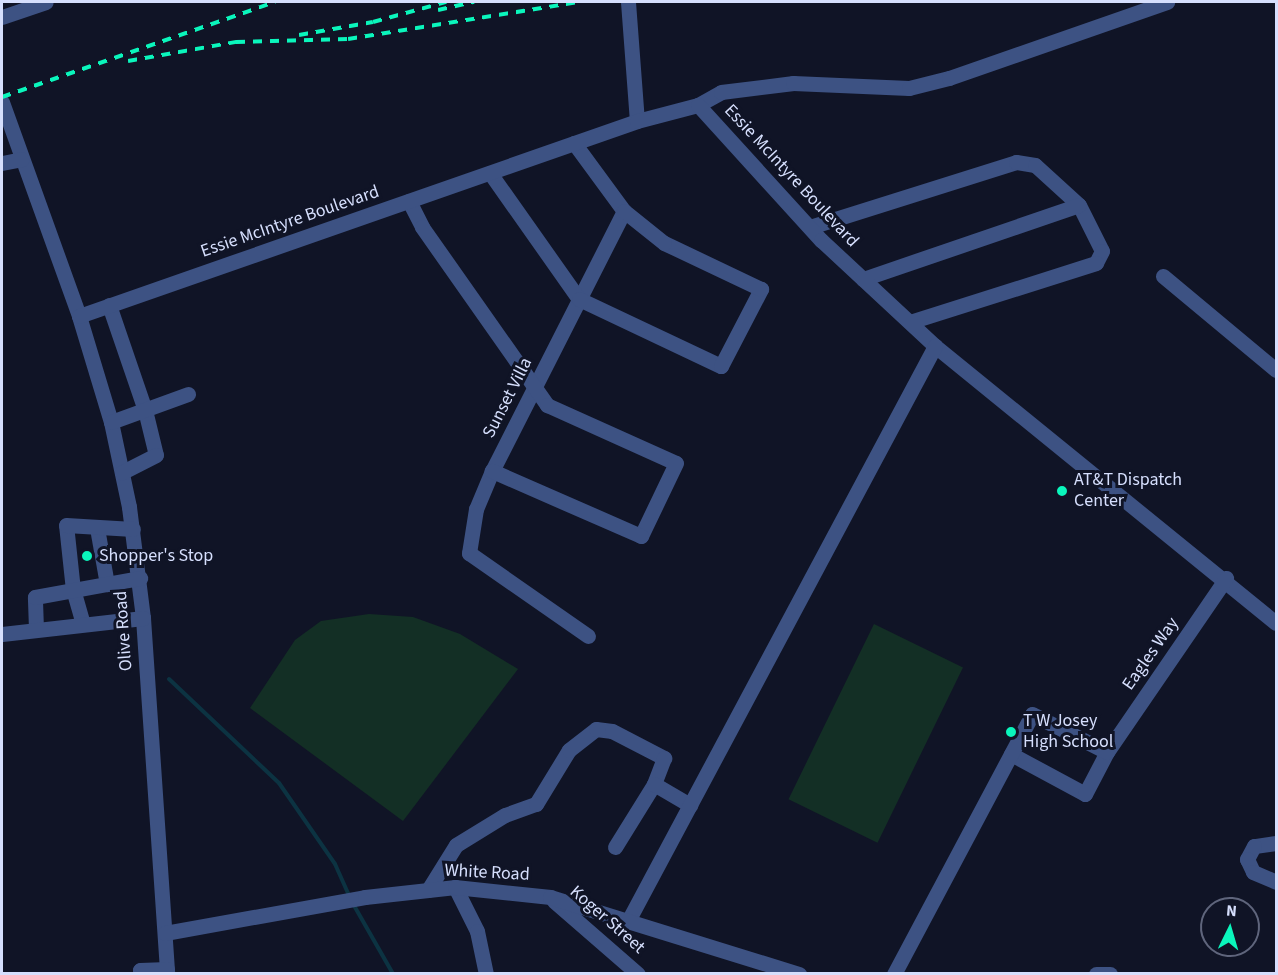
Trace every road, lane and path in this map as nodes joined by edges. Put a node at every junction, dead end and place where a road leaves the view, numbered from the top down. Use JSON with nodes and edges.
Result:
{"nodes":[{"id":1,"x":46,"y":2,"type":"edge"},
{"id":2,"x":628,"y":2,"type":"edge"},
{"id":3,"x":1167,"y":2,"type":"edge"},
{"id":4,"x":2,"y":17,"type":"edge"},
{"id":5,"x":2,"y":102,"type":"edge"},
{"id":6,"x":698,"y":105,"type":"junction"},
{"id":7,"x":636,"y":121,"type":"junction"},
{"id":8,"x":574,"y":143,"type":"junction"},
{"id":9,"x":22,"y":159,"type":"junction"},
{"id":10,"x":2,"y":163,"type":"edge"},
{"id":11,"x":490,"y":173,"type":"junction"},
{"id":12,"x":410,"y":201,"type":"junction"},
{"id":13,"x":1079,"y":205,"type":"junction"},
{"id":14,"x":624,"y":211,"type":"junction"},
{"id":15,"x":810,"y":227,"type":"junction"},
{"id":16,"x":1163,"y":276,"type":"dead end"},
{"id":17,"x":863,"y":279,"type":"junction"},
{"id":18,"x":579,"y":299,"type":"junction"},
{"id":19,"x":110,"y":305,"type":"junction"},
{"id":20,"x":79,"y":316,"type":"junction"},
{"id":21,"x":910,"y":322,"type":"junction"},
{"id":22,"x":935,"y":346,"type":"junction"},
{"id":23,"x":1276,"y":370,"type":"edge"},
{"id":24,"x":534,"y":388,"type":"junction"},
{"id":25,"x":188,"y":394,"type":"dead end"},
{"id":26,"x":145,"y":410,"type":"junction"},
{"id":27,"x":111,"y":422,"type":"junction"},
{"id":28,"x":492,"y":471,"type":"junction"},
{"id":29,"x":122,"y":472,"type":"junction"},
{"id":30,"x":97,"y":528,"type":"junction"},
{"id":31,"x":133,"y":529,"type":"junction"},
{"id":32,"x":140,"y":578,"type":"junction"},
{"id":33,"x":1226,"y":578,"type":"junction"},
{"id":34,"x":107,"y":584,"type":"junction"},
{"id":35,"x":73,"y":590,"type":"junction"},
{"id":36,"x":143,"y":618,"type":"junction"},
{"id":37,"x":1276,"y":622,"type":"edge"},
{"id":38,"x":83,"y":624,"type":"junction"},
{"id":39,"x":36,"y":629,"type":"junction"},
{"id":40,"x":2,"y":634,"type":"edge"},
{"id":41,"x":588,"y":636,"type":"dead end"},
{"id":42,"x":1107,"y":752,"type":"junction"},
{"id":43,"x":1011,"y":754,"type":"junction"},
{"id":44,"x":654,"y":784,"type":"junction"},
{"id":45,"x":690,"y":805,"type":"junction"},
{"id":46,"x":1276,"y":843,"type":"edge"},
{"id":47,"x":615,"y":847,"type":"dead end"},
{"id":48,"x":1276,"y":882,"type":"edge"},
{"id":49,"x":455,"y":887,"type":"junction"},
{"id":50,"x":429,"y":890,"type":"junction"},
{"id":51,"x":550,"y":897,"type":"junction"},
{"id":52,"x":628,"y":921,"type":"junction"},
{"id":53,"x":165,"y":933,"type":"junction"},
{"id":54,"x":167,"y":971,"type":"edge"},
{"id":55,"x":141,"y":974,"type":"edge"},
{"id":56,"x":486,"y":974,"type":"edge"},
{"id":57,"x":638,"y":974,"type":"edge"},
{"id":58,"x":799,"y":974,"type":"edge"},
{"id":59,"x":894,"y":974,"type":"edge"},
{"id":60,"x":1096,"y":974,"type":"edge"},
{"id":61,"x":1110,"y":974,"type":"edge"}],
"edges":[{"from":1,"to":4,"type":"street"},
{"from":2,"to":7,"type":"street"},
{"from":3,"to":6,"type":"street"},
{"from":5,"to":9,"type":"street","name":"Olive Road"},
{"from":6,"to":7,"type":"street","name":"Essie McIntyre Boulevard"},
{"from":6,"to":15,"type":"street","name":"Essie McIntyre Boulevard"},
{"from":7,"to":8,"type":"street","name":"Essie McIntyre Boulevard"},
{"from":8,"to":11,"type":"street","name":"Essie McIntyre Boulevard"},
{"from":8,"to":14,"type":"street"},
{"from":9,"to":10,"type":"street"},
{"from":9,"to":20,"type":"street","name":"Olive Road"},
{"from":11,"to":12,"type":"street","name":"Essie McIntyre Boulevard"},
{"from":11,"to":18,"type":"street"},
{"from":12,"to":19,"type":"street","name":"Essie McIntyre Boulevard"},
{"from":12,"to":24,"type":"street"},
{"from":13,"to":15,"type":"street"},
{"from":13,"to":17,"type":"street"},
{"from":13,"to":21,"type":"street"},
{"from":14,"to":18,"type":"street","name":"Sunset Villa"},
{"from":14,"to":18,"type":"street"},
{"from":15,"to":17,"type":"street","name":"Essie McIntyre Boulevard"},
{"from":16,"to":23,"type":"street"},
{"from":17,"to":21,"type":"street","name":"Essie McIntyre Boulevard"},
{"from":18,"to":24,"type":"street","name":"Sunset Villa"},
{"from":19,"to":20,"type":"street","name":"Essie McIntyre Boulevard"},
{"from":19,"to":26,"type":"street"},
{"from":20,"to":27,"type":"street","name":"Olive Road"},
{"from":21,"to":22,"type":"street","name":"Essie McIntyre Boulevard"},
{"from":22,"to":33,"type":"street","name":"Essie McIntyre Boulevard"},
{"from":22,"to":45,"type":"street"},
{"from":24,"to":28,"type":"street","name":"Sunset Villa"},
{"from":24,"to":28,"type":"street"},
{"from":25,"to":26,"type":"street"},
{"from":26,"to":27,"type":"street"},
{"from":26,"to":29,"type":"street"},
{"from":27,"to":29,"type":"street","name":"Olive Road"},
{"from":28,"to":41,"type":"street","name":"Sunset Villa"},
{"from":29,"to":31,"type":"street","name":"Olive Road"},
{"from":30,"to":31,"type":"street"},
{"from":30,"to":34,"type":"street"},
{"from":30,"to":35,"type":"street"},
{"from":31,"to":32,"type":"street","name":"Olive Road"},
{"from":32,"to":34,"type":"street"},
{"from":32,"to":36,"type":"street","name":"Olive Road"},
{"from":33,"to":37,"type":"street","name":"Essie McIntyre Boulevard"},
{"from":33,"to":42,"type":"street","name":"Eagles Way"},
{"from":34,"to":35,"type":"street"},
{"from":35,"to":38,"type":"street"},
{"from":35,"to":39,"type":"street"},
{"from":36,"to":38,"type":"street"},
{"from":36,"to":53,"type":"street","name":"Olive Road"},
{"from":38,"to":39,"type":"street"},
{"from":39,"to":40,"type":"street"},
{"from":42,"to":43,"type":"street"},
{"from":42,"to":43,"type":"street","name":"Eagles Way"},
{"from":43,"to":59,"type":"street"},
{"from":44,"to":45,"type":"street"},
{"from":44,"to":47,"type":"street"},
{"from":44,"to":50,"type":"street"},
{"from":45,"to":52,"type":"street"},
{"from":46,"to":48,"type":"street"},
{"from":49,"to":50,"type":"street","name":"White Road"},
{"from":49,"to":51,"type":"street","name":"White Road"},
{"from":49,"to":56,"type":"street"},
{"from":50,"to":53,"type":"street","name":"White Road"},
{"from":51,"to":52,"type":"street","name":"White Road"},
{"from":51,"to":57,"type":"street","name":"Koger Street"},
{"from":52,"to":58,"type":"street","name":"White Road"},
{"from":53,"to":54,"type":"street","name":"Olive Road"},
{"from":54,"to":55,"type":"street"},
{"from":60,"to":61,"type":"street"}]}
